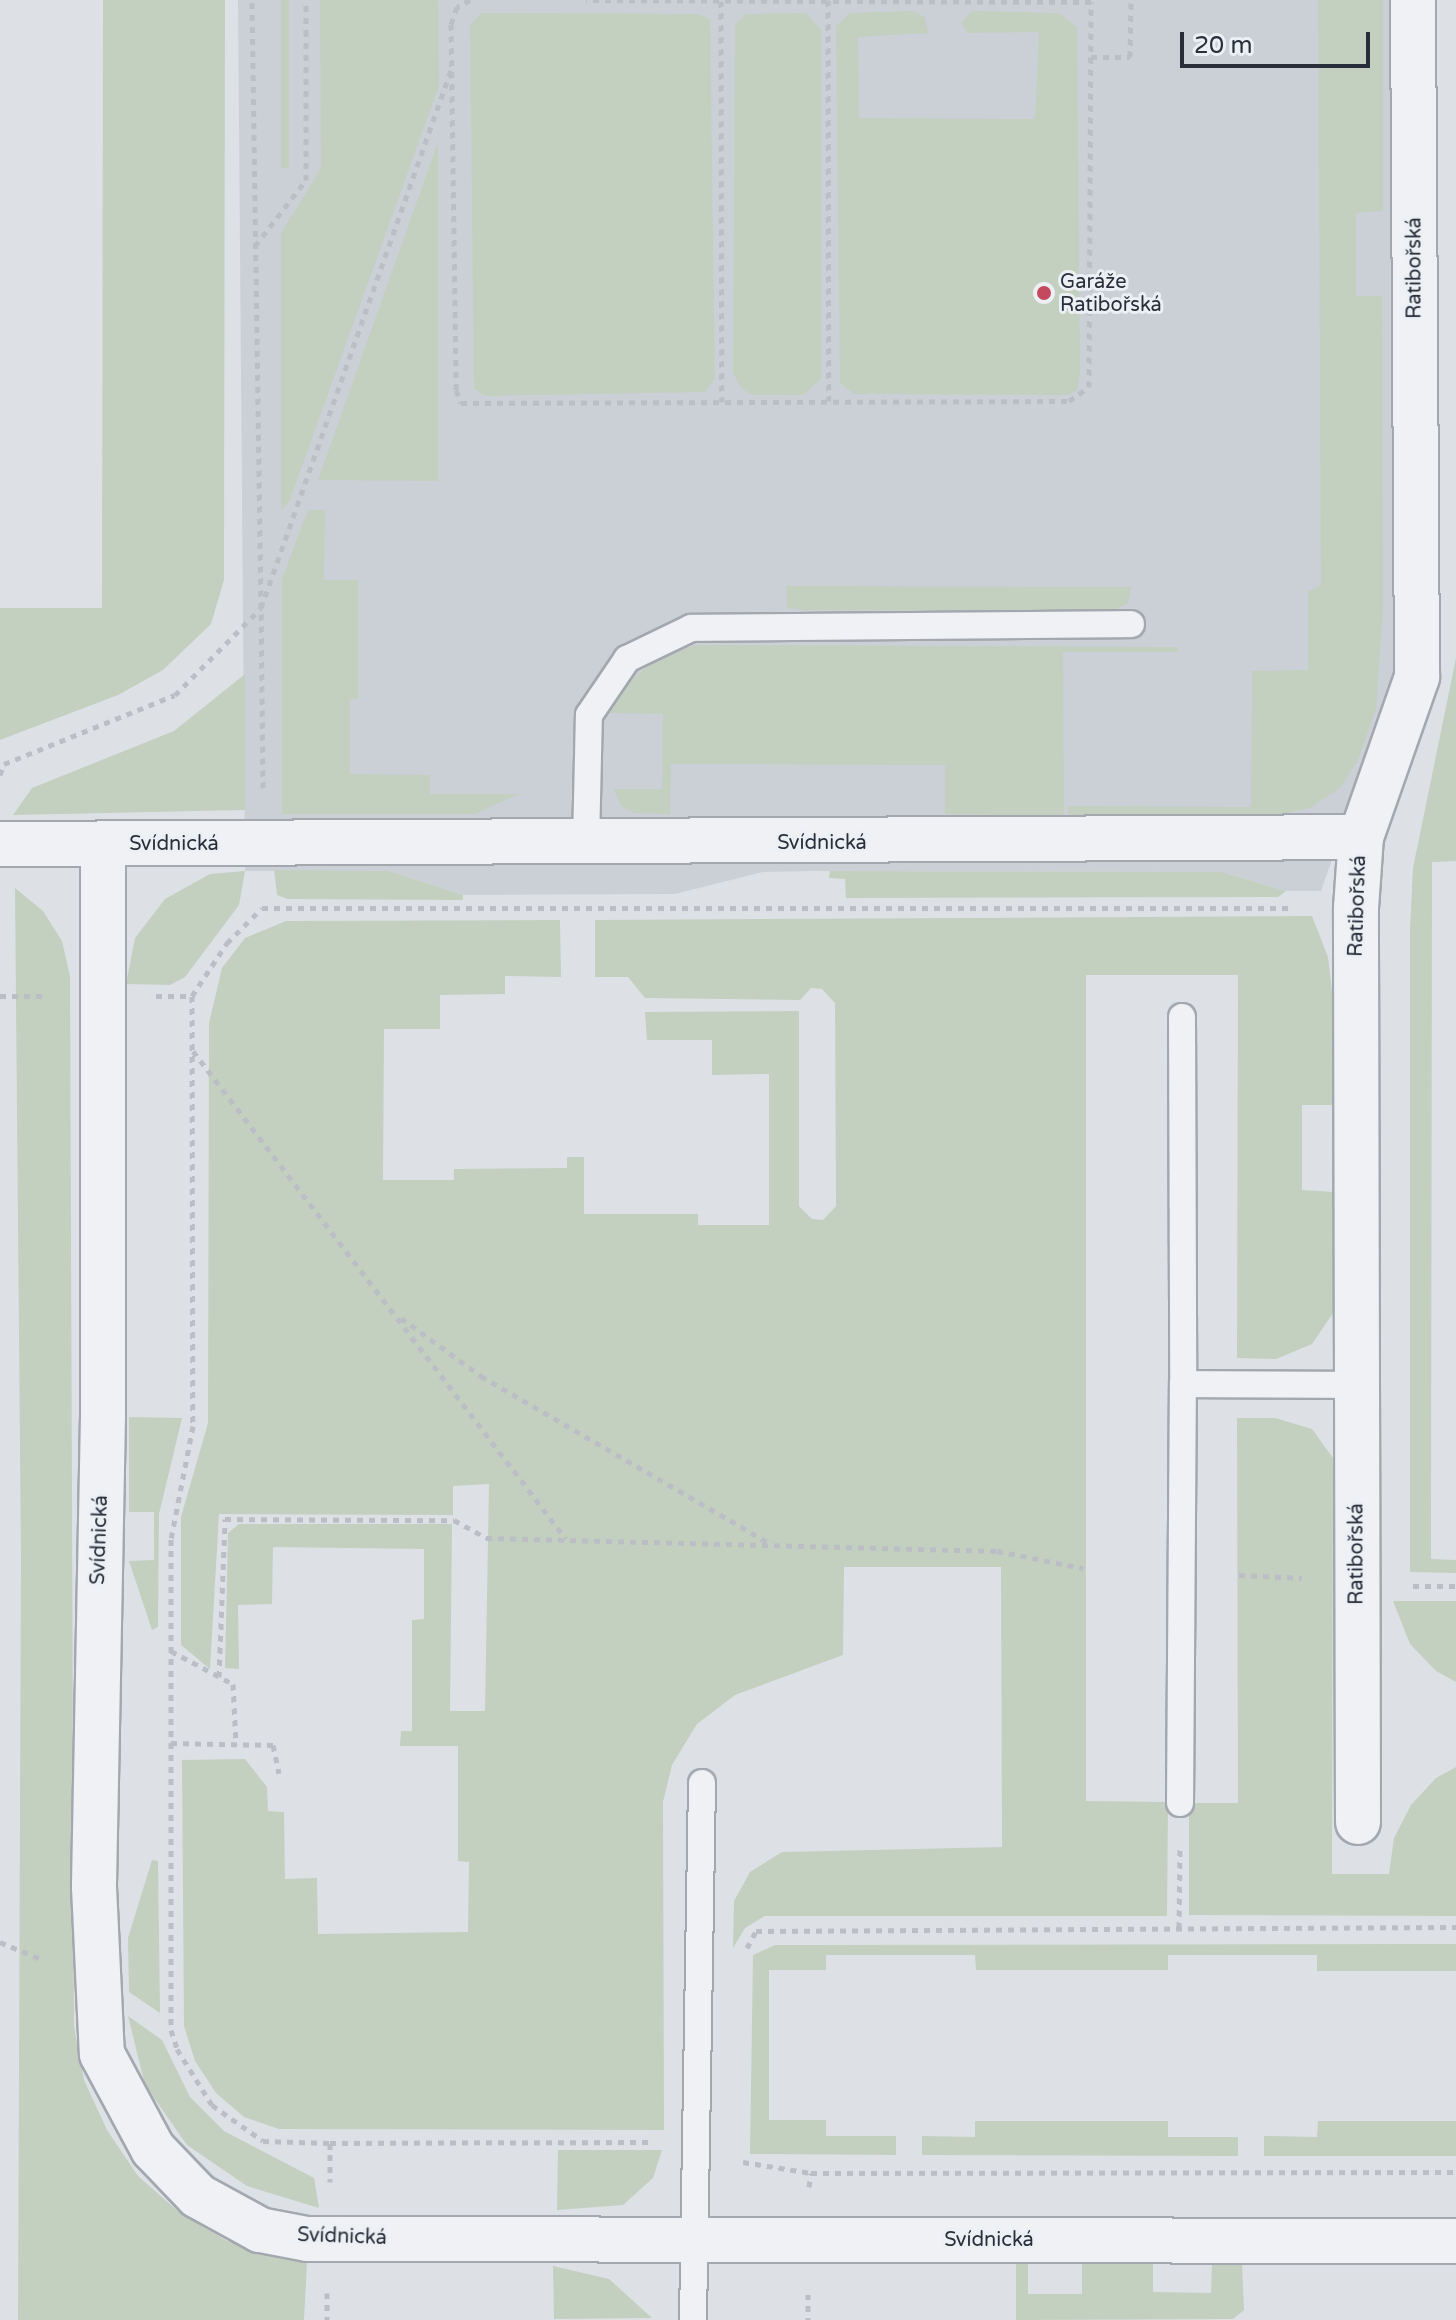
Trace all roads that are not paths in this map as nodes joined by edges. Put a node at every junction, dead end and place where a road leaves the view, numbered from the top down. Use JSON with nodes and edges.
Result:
{"nodes":[{"id":1,"x":1413,"y":0,"type":"edge"},
{"id":2,"x":1131,"y":624,"type":"dead end"},
{"id":3,"x":1361,"y":837,"type":"junction"},
{"id":4,"x":103,"y":843,"type":"junction"},
{"id":5,"x":0,"y":844,"type":"edge"},
{"id":6,"x":586,"y":844,"type":"junction"},
{"id":7,"x":1182,"y":1017,"type":"dead end"},
{"id":8,"x":1183,"y":1384,"type":"junction"},
{"id":9,"x":1357,"y":1385,"type":"junction"},
{"id":10,"x":702,"y":1783,"type":"dead end"},
{"id":11,"x":1180,"y":1803,"type":"road end"},
{"id":12,"x":1358,"y":1822,"type":"dead end"},
{"id":13,"x":696,"y":2239,"type":"junction"},
{"id":14,"x":1456,"y":2241,"type":"edge"},
{"id":15,"x":693,"y":2320,"type":"edge"}],
"edges":[{"from":1,"to":3,"type":"street","name":"Ratibořská"},
{"from":2,"to":6,"type":"lane"},
{"from":3,"to":6,"type":"street","name":"Svídnická"},
{"from":3,"to":9,"type":"street","name":"Ratibořská"},
{"from":4,"to":5,"type":"street"},
{"from":4,"to":6,"type":"street","name":"Svídnická"},
{"from":4,"to":13,"type":"street","name":"Svídnická"},
{"from":7,"to":8,"type":"lane"},
{"from":8,"to":9,"type":"lane"},
{"from":8,"to":11,"type":"lane"},
{"from":9,"to":12,"type":"street","name":"Ratibořská"},
{"from":10,"to":13,"type":"lane"},
{"from":13,"to":14,"type":"street","name":"Svídnická"},
{"from":13,"to":15,"type":"lane"}]}
